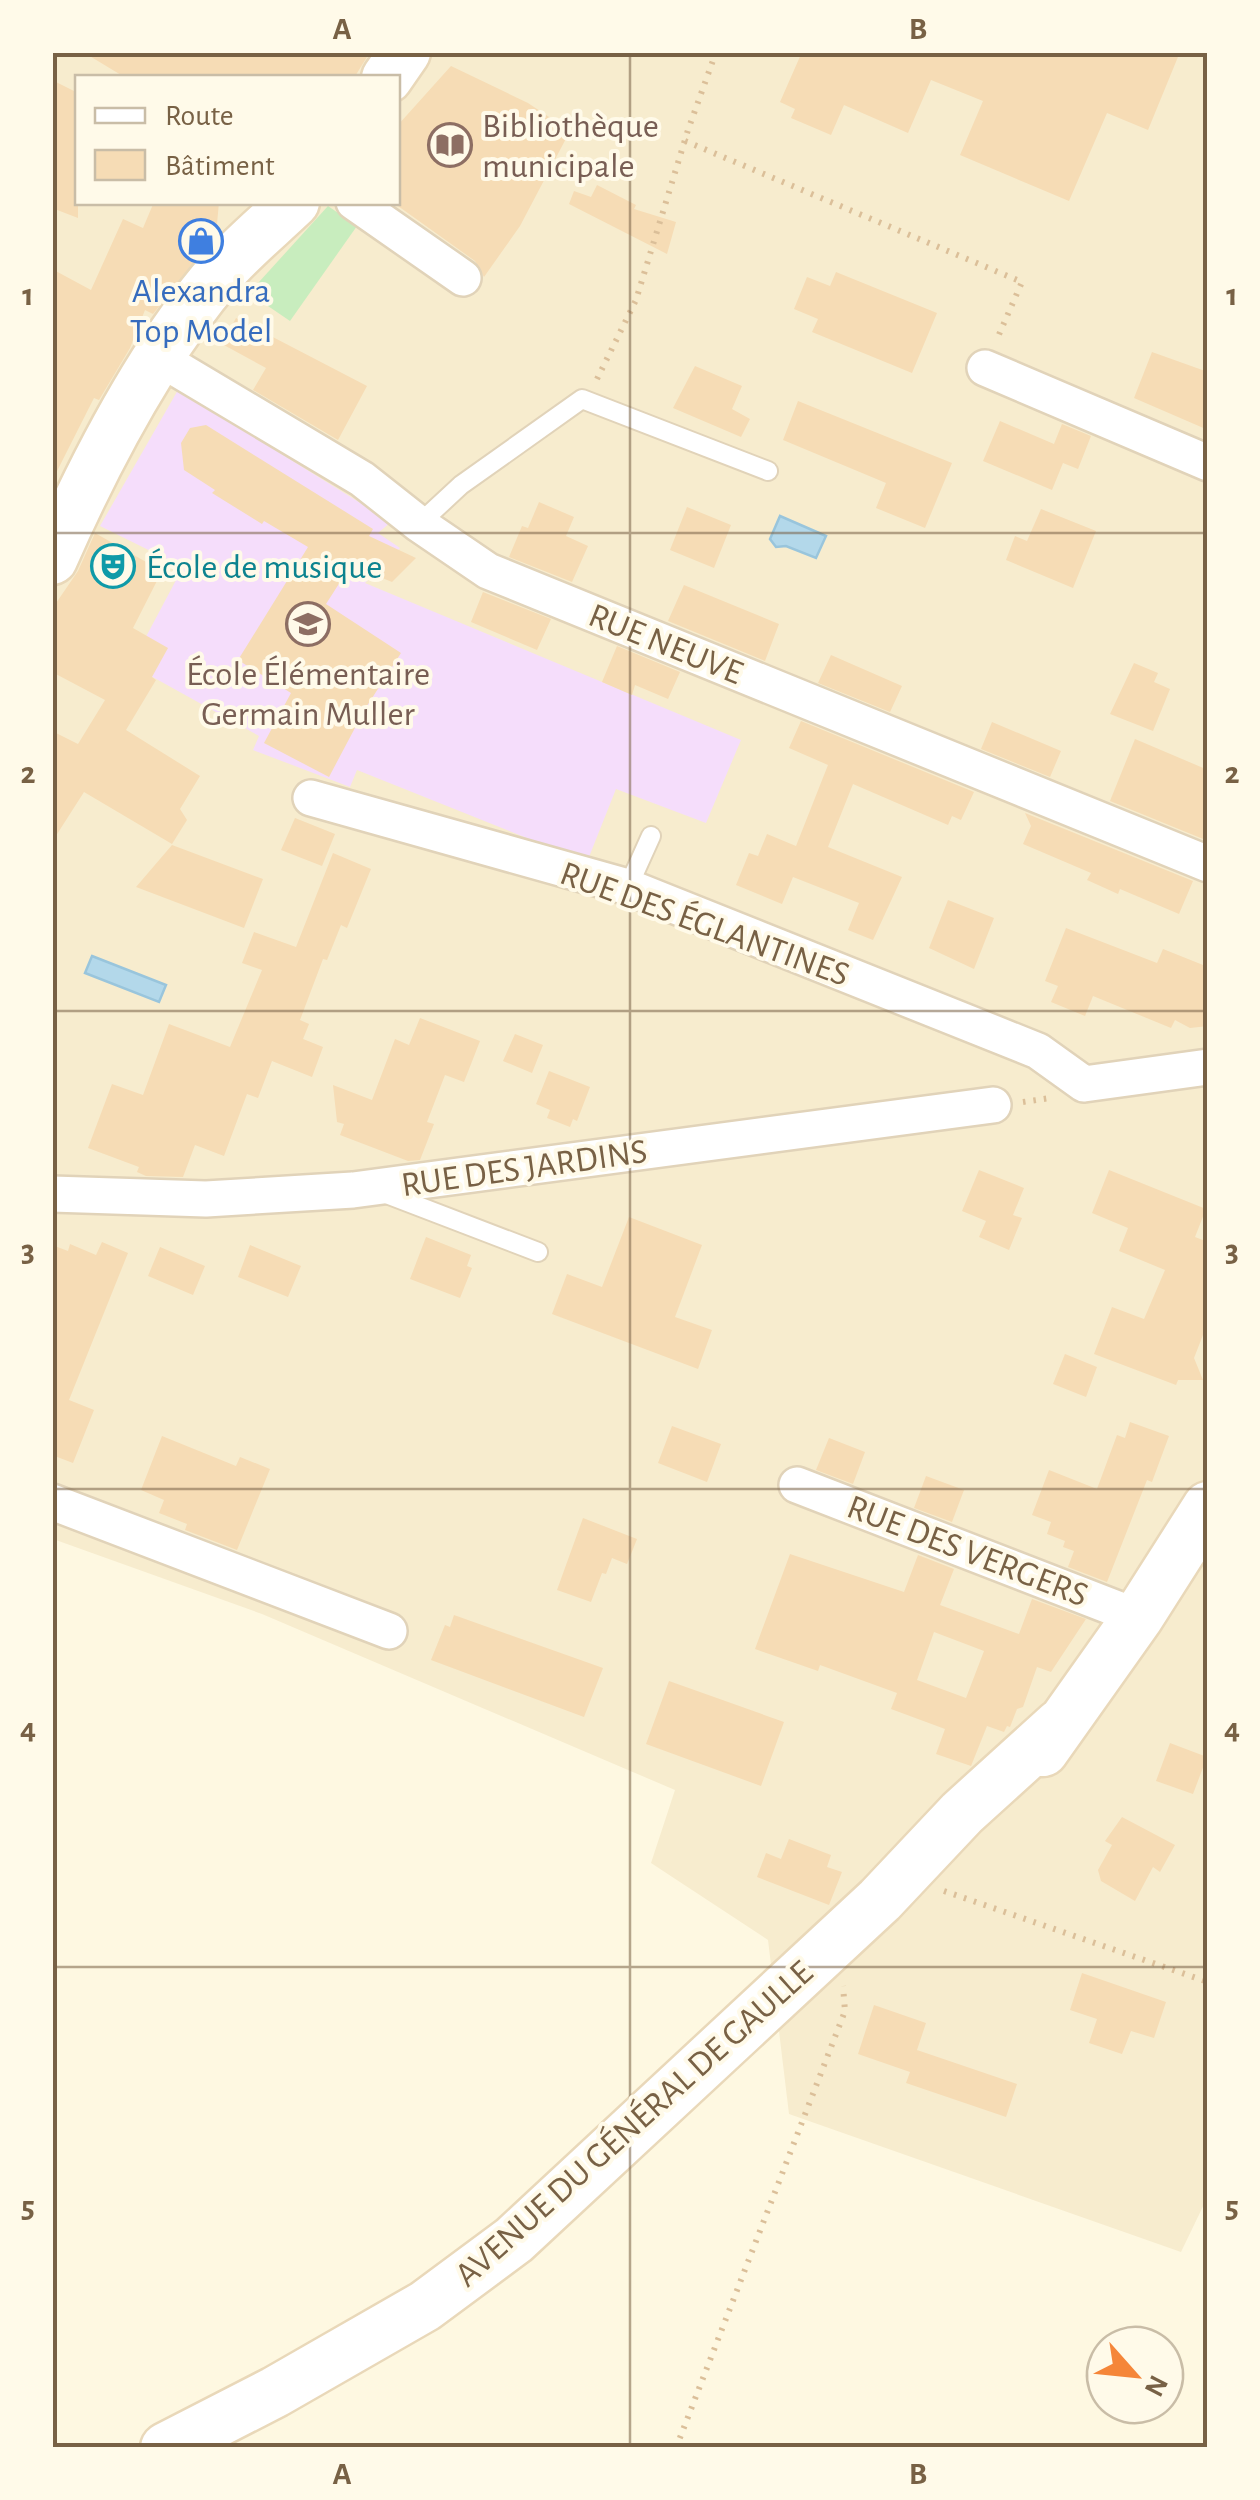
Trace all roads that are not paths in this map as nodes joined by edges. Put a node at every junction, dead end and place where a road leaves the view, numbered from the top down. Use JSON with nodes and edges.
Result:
{"nodes":[{"id":1,"x":405,"y":52,"type":"edge"},
{"id":2,"x":389,"y":75,"type":"edge"},
{"id":3,"x":291,"y":205,"type":"edge"},
{"id":4,"x":357,"y":205,"type":"edge"},
{"id":5,"x":463,"y":278,"type":"dead end"},
{"id":6,"x":158,"y":358,"type":"junction"},
{"id":7,"x":984,"y":368,"type":"road end"},
{"id":8,"x":1208,"y":462,"type":"edge"},
{"id":9,"x":768,"y":471,"type":"dead end"},
{"id":10,"x":405,"y":532,"type":"junction"},
{"id":11,"x":52,"y":559,"type":"edge"},
{"id":12,"x":311,"y":798,"type":"dead end"},
{"id":13,"x":651,"y":836,"type":"dead end"},
{"id":14,"x":1208,"y":864,"type":"edge"},
{"id":15,"x":628,"y":887,"type":"junction"},
{"id":16,"x":1208,"y":1067,"type":"edge"},
{"id":17,"x":993,"y":1105,"type":"road end"},
{"id":18,"x":370,"y":1188,"type":"junction"},
{"id":19,"x":52,"y":1194,"type":"edge"},
{"id":20,"x":538,"y":1252,"type":"dead end"},
{"id":21,"x":797,"y":1485,"type":"dead end"},
{"id":22,"x":52,"y":1502,"type":"edge"},
{"id":23,"x":1208,"y":1507,"type":"edge"},
{"id":24,"x":1138,"y":1617,"type":"junction"},
{"id":25,"x":389,"y":1632,"type":"dead end"},
{"id":26,"x":166,"y":2448,"type":"edge"}],
"edges":[{"from":1,"to":2,"type":"main road"},
{"from":3,"to":6,"type":"main road"},
{"from":4,"to":5,"type":"street"},
{"from":6,"to":10,"type":"street","name":"RUE NEUVE"},
{"from":6,"to":11,"type":"main road"},
{"from":7,"to":8,"type":"street"},
{"from":9,"to":10,"type":"lane"},
{"from":10,"to":14,"type":"street","name":"RUE NEUVE"},
{"from":12,"to":15,"type":"street","name":"RUE DES ÉGLANTINES"},
{"from":13,"to":15,"type":"lane"},
{"from":15,"to":16,"type":"street","name":"RUE DES ÉGLANTINES"},
{"from":17,"to":18,"type":"street","name":"RUE DES JARDINS"},
{"from":18,"to":19,"type":"street","name":"RUE DES JARDINS"},
{"from":18,"to":20,"type":"lane"},
{"from":21,"to":24,"type":"street","name":"RUE DES VERGERS"},
{"from":22,"to":25,"type":"street"},
{"from":23,"to":24,"type":"main road","name":"AVENUE DU GÉNÉRAL DE GAULLE"},
{"from":24,"to":26,"type":"main road","name":"AVENUE DU GÉNÉRAL DE GAULLE"}]}
